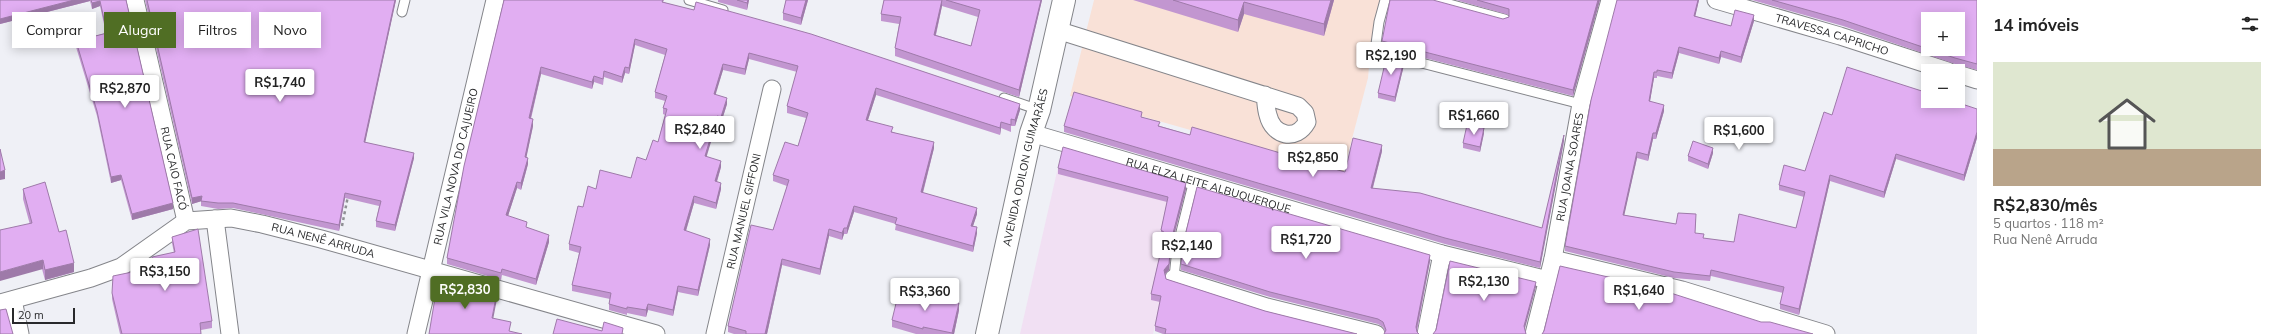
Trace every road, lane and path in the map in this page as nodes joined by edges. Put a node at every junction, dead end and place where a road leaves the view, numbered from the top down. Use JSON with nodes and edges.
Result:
{"nodes":[{"id":1,"x":135,"y":0,"type":"edge"},
{"id":2,"x":405,"y":0,"type":"edge"},
{"id":3,"x":495,"y":0,"type":"edge"},
{"id":4,"x":690,"y":0,"type":"edge"},
{"id":5,"x":1064,"y":0,"type":"edge"},
{"id":6,"x":1385,"y":0,"type":"edge"},
{"id":7,"x":1434,"y":0,"type":"edge"},
{"id":8,"x":1610,"y":0,"type":"edge"},
{"id":9,"x":1716,"y":0,"type":"edge"},
{"id":10,"x":402,"y":12,"type":"dead end"},
{"id":11,"x":733,"y":12,"type":"edge"},
{"id":12,"x":1505,"y":19,"type":"edge"},
{"id":13,"x":1057,"y":30,"type":"junction"},
{"id":14,"x":1926,"y":64,"type":"edge"},
{"id":15,"x":1965,"y":76,"type":"edge"},
{"id":16,"x":1977,"y":80,"type":"edge"},
{"id":17,"x":772,"y":89,"type":"dead end"},
{"id":18,"x":994,"y":95,"type":"edge"},
{"id":19,"x":1265,"y":95,"type":"dead end"},
{"id":20,"x":1581,"y":104,"type":"junction"},
{"id":21,"x":1039,"y":110,"type":"junction"},
{"id":22,"x":1031,"y":133,"type":"junction"},
{"id":23,"x":1194,"y":180,"type":"junction"},
{"id":24,"x":350,"y":190,"type":"edge"},
{"id":25,"x":215,"y":219,"type":"junction"},
{"id":26,"x":186,"y":221,"type":"junction"},
{"id":27,"x":338,"y":244,"type":"junction"},
{"id":28,"x":1442,"y":254,"type":"junction"},
{"id":29,"x":1553,"y":259,"type":"junction"},
{"id":30,"x":431,"y":270,"type":"junction"},
{"id":31,"x":1174,"y":278,"type":"joint"},
{"id":32,"x":1548,"y":280,"type":"junction"},
{"id":33,"x":6,"y":302,"type":"edge"},
{"id":34,"x":20,"y":334,"type":"edge"},
{"id":35,"x":230,"y":334,"type":"edge"},
{"id":36,"x":416,"y":334,"type":"edge"},
{"id":37,"x":656,"y":334,"type":"edge"},
{"id":38,"x":715,"y":334,"type":"edge"},
{"id":39,"x":987,"y":334,"type":"edge"},
{"id":40,"x":1376,"y":334,"type":"edge"},
{"id":41,"x":1426,"y":334,"type":"edge"},
{"id":42,"x":1534,"y":334,"type":"edge"},
{"id":43,"x":1826,"y":334,"type":"edge"}],
"edges":[{"from":1,"to":26,"type":"street","name":"RUA CAIO FACÓ"},
{"from":2,"to":10,"type":"lane"},
{"from":3,"to":30,"type":"street","name":"RUA VILA NOVA DO CAJUEIRO"},
{"from":4,"to":11,"type":"lane"},
{"from":5,"to":13,"type":"street","name":"AVENIDA ODILON GUIMARÃES"},
{"from":6,"to":20,"type":"lane"},
{"from":7,"to":12,"type":"lane"},
{"from":8,"to":20,"type":"street","name":"RUA JOANA SOARES"},
{"from":9,"to":14,"type":"street","name":"TRAVESSA CAPRICHO"},
{"from":13,"to":19,"type":"street"},
{"from":13,"to":21,"type":"street","name":"AVENIDA ODILON GUIMARÃES"},
{"from":15,"to":16,"type":"street"},
{"from":17,"to":38,"type":"street","name":"RUA MANUEL GIFFONI"},
{"from":18,"to":21,"type":"lane"},
{"from":20,"to":29,"type":"street","name":"RUA JOANA SOARES"},
{"from":21,"to":22,"type":"street","name":"AVENIDA ODILON GUIMARÃES"},
{"from":22,"to":23,"type":"street","name":"RUA ELZA LEITE ALBUQUERQUE"},
{"from":22,"to":39,"type":"street","name":"AVENIDA ODILON GUIMARÃES"},
{"from":23,"to":28,"type":"street","name":"RUA ELZA LEITE ALBUQUERQUE"},
{"from":23,"to":31,"type":"lane"},
{"from":24,"to":27,"type":"path"},
{"from":25,"to":26,"type":"street","name":"RUA NENÊ ARRUDA"},
{"from":25,"to":27,"type":"street","name":"RUA NENÊ ARRUDA"},
{"from":25,"to":35,"type":"street"},
{"from":26,"to":33,"type":"street"},
{"from":27,"to":30,"type":"street","name":"RUA NENÊ ARRUDA"},
{"from":28,"to":32,"type":"street","name":"RUA ELZA LEITE ALBUQUERQUE"},
{"from":28,"to":41,"type":"street"},
{"from":29,"to":32,"type":"street","name":"RUA JOANA SOARES"},
{"from":29,"to":43,"type":"street"},
{"from":30,"to":36,"type":"street","name":"RUA VILA NOVA DO CAJUEIRO"},
{"from":30,"to":37,"type":"street","name":"RUA NENÊ ARRUDA"},
{"from":31,"to":40,"type":"street"},
{"from":32,"to":42,"type":"street","name":"RUA JOANA SOARES"},
{"from":33,"to":34,"type":"street"}]}
